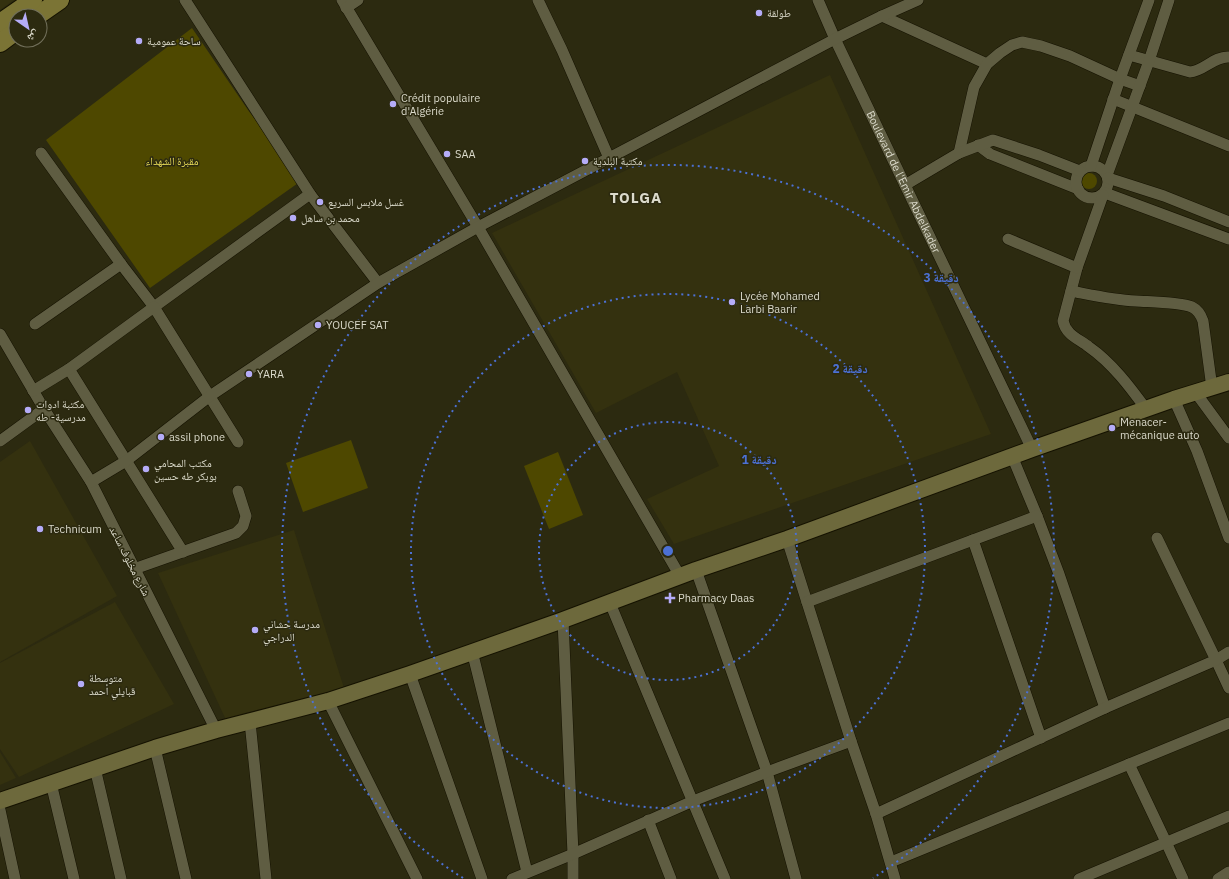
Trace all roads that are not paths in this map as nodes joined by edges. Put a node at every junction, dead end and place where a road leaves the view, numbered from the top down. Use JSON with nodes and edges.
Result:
{"nodes":[{"id":1,"x":33,"y":0,"type":"edge"},
{"id":2,"x":60,"y":0,"type":"edge"},
{"id":3,"x":184,"y":0,"type":"edge"},
{"id":4,"x":358,"y":0,"type":"edge"},
{"id":5,"x":538,"y":0,"type":"edge"},
{"id":6,"x":818,"y":0,"type":"edge"},
{"id":7,"x":918,"y":0,"type":"edge"},
{"id":8,"x":1149,"y":0,"type":"edge"},
{"id":9,"x":1170,"y":0,"type":"edge"},
{"id":10,"x":344,"y":4,"type":"edge"},
{"id":11,"x":48,"y":9,"type":"edge"},
{"id":12,"x":882,"y":16,"type":"junction"},
{"id":13,"x":0,"y":23,"type":"edge"},
{"id":14,"x":835,"y":39,"type":"junction"},
{"id":15,"x":1129,"y":55,"type":"junction"},
{"id":16,"x":1229,"y":57,"type":"edge"},
{"id":17,"x":1149,"y":61,"type":"junction"},
{"id":18,"x":987,"y":64,"type":"junction"},
{"id":19,"x":1120,"y":79,"type":"junction"},
{"id":20,"x":1140,"y":86,"type":"junction"},
{"id":21,"x":1113,"y":99,"type":"junction"},
{"id":22,"x":1133,"y":106,"type":"junction"},
{"id":23,"x":993,"y":140,"type":"junction"},
{"id":24,"x":978,"y":145,"type":"junction"},
{"id":25,"x":1229,"y":146,"type":"edge"},
{"id":26,"x":41,"y":153,"type":"dead end"},
{"id":27,"x":959,"y":153,"type":"junction"},
{"id":28,"x":990,"y":154,"type":"junction"},
{"id":29,"x":609,"y":158,"type":"junction"},
{"id":30,"x":1091,"y":166,"type":"junction"},
{"id":31,"x":1080,"y":171,"type":"junction"},
{"id":32,"x":1108,"y":176,"type":"junction"},
{"id":33,"x":905,"y":186,"type":"junction"},
{"id":34,"x":1078,"y":189,"type":"junction"},
{"id":35,"x":310,"y":194,"type":"junction"},
{"id":36,"x":1104,"y":194,"type":"junction"},
{"id":37,"x":1229,"y":222,"type":"edge"},
{"id":38,"x":478,"y":227,"type":"junction"},
{"id":39,"x":1229,"y":237,"type":"edge"},
{"id":40,"x":1008,"y":239,"type":"dead end"},
{"id":41,"x":121,"y":264,"type":"junction"},
{"id":42,"x":1077,"y":268,"type":"junction"},
{"id":43,"x":378,"y":283,"type":"junction"},
{"id":44,"x":1071,"y":291,"type":"junction"},
{"id":45,"x":154,"y":306,"type":"junction"},
{"id":46,"x":35,"y":324,"type":"dead end"},
{"id":47,"x":0,"y":334,"type":"edge"},
{"id":48,"x":69,"y":369,"type":"junction"},
{"id":49,"x":1229,"y":382,"type":"edge"},
{"id":50,"x":1212,"y":388,"type":"junction"},
{"id":51,"x":33,"y":391,"type":"junction"},
{"id":52,"x":1196,"y":393,"type":"junction"},
{"id":53,"x":210,"y":396,"type":"junction"},
{"id":54,"x":1174,"y":399,"type":"junction"},
{"id":55,"x":44,"y":409,"type":"junction"},
{"id":56,"x":1146,"y":409,"type":"junction"},
{"id":57,"x":1229,"y":438,"type":"edge"},
{"id":58,"x":0,"y":442,"type":"edge"},
{"id":59,"x":238,"y":442,"type":"dead end"},
{"id":60,"x":1032,"y":449,"type":"junction"},
{"id":61,"x":1012,"y":456,"type":"junction"},
{"id":62,"x":126,"y":461,"type":"junction"},
{"id":63,"x":91,"y":482,"type":"junction"},
{"id":64,"x":238,"y":491,"type":"dead end"},
{"id":65,"x":1037,"y":516,"type":"junction"},
{"id":66,"x":787,"y":538,"type":"junction"},
{"id":67,"x":1157,"y":538,"type":"dead end"},
{"id":68,"x":1229,"y":538,"type":"edge"},
{"id":69,"x":973,"y":540,"type":"junction"},
{"id":70,"x":183,"y":552,"type":"junction"},
{"id":71,"x":134,"y":569,"type":"junction"},
{"id":72,"x":696,"y":570,"type":"junction"},
{"id":73,"x":680,"y":576,"type":"junction"},
{"id":74,"x":807,"y":602,"type":"junction"},
{"id":75,"x":610,"y":603,"type":"junction"},
{"id":76,"x":563,"y":620,"type":"junction"},
{"id":77,"x":472,"y":651,"type":"junction"},
{"id":78,"x":1229,"y":652,"type":"edge"},
{"id":79,"x":1216,"y":660,"type":"junction"},
{"id":80,"x":410,"y":674,"type":"junction"},
{"id":81,"x":1229,"y":688,"type":"edge"},
{"id":82,"x":328,"y":701,"type":"junction"},
{"id":83,"x":1105,"y":708,"type":"junction"},
{"id":84,"x":250,"y":722,"type":"junction"},
{"id":85,"x":1229,"y":723,"type":"edge"},
{"id":86,"x":216,"y":730,"type":"junction"},
{"id":87,"x":1041,"y":738,"type":"junction"},
{"id":88,"x":851,"y":741,"type":"junction"},
{"id":89,"x":155,"y":748,"type":"junction"},
{"id":90,"x":1129,"y":764,"type":"junction"},
{"id":91,"x":95,"y":768,"type":"junction"},
{"id":92,"x":767,"y":772,"type":"junction"},
{"id":93,"x":51,"y":783,"type":"junction"},
{"id":94,"x":0,"y":801,"type":"edge"},
{"id":95,"x":693,"y":801,"type":"junction"},
{"id":96,"x":0,"y":810,"type":"edge"},
{"id":97,"x":876,"y":814,"type":"junction"},
{"id":98,"x":1229,"y":816,"type":"edge"},
{"id":99,"x":648,"y":820,"type":"junction"},
{"id":100,"x":1166,"y":842,"type":"junction"},
{"id":101,"x":573,"y":854,"type":"junction"},
{"id":102,"x":891,"y":862,"type":"junction"},
{"id":103,"x":527,"y":872,"type":"junction"},
{"id":104,"x":1229,"y":872,"type":"edge"},
{"id":105,"x":15,"y":879,"type":"edge"},
{"id":106,"x":74,"y":879,"type":"edge"},
{"id":107,"x":121,"y":879,"type":"edge"},
{"id":108,"x":186,"y":879,"type":"edge"},
{"id":109,"x":266,"y":879,"type":"edge"},
{"id":110,"x":417,"y":879,"type":"edge"},
{"id":111,"x":482,"y":879,"type":"edge"},
{"id":112,"x":512,"y":879,"type":"edge"},
{"id":113,"x":573,"y":879,"type":"edge"},
{"id":114,"x":671,"y":879,"type":"edge"},
{"id":115,"x":725,"y":879,"type":"edge"},
{"id":116,"x":796,"y":879,"type":"edge"},
{"id":117,"x":895,"y":879,"type":"edge"},
{"id":118,"x":1079,"y":879,"type":"edge"},
{"id":119,"x":1183,"y":879,"type":"edge"},
{"id":120,"x":1218,"y":879,"type":"edge"}],
"edges":[{"from":1,"to":13,"type":"main road"},
{"from":2,"to":11,"type":"main road"},
{"from":3,"to":35,"type":"street"},
{"from":4,"to":10,"type":"street"},
{"from":5,"to":29,"type":"street"},
{"from":6,"to":14,"type":"street","name":"Boulevard de l'Emir Abdelkader"},
{"from":7,"to":12,"type":"street"},
{"from":8,"to":15,"type":"street"},
{"from":9,"to":17,"type":"street"},
{"from":10,"to":38,"type":"street"},
{"from":12,"to":14,"type":"street"},
{"from":12,"to":18,"type":"street"},
{"from":14,"to":29,"type":"street"},
{"from":14,"to":33,"type":"street","name":"Boulevard de l'Emir Abdelkader"},
{"from":15,"to":17,"type":"street"},
{"from":15,"to":19,"type":"street"},
{"from":16,"to":17,"type":"street"},
{"from":17,"to":20,"type":"street"},
{"from":18,"to":19,"type":"street"},
{"from":18,"to":27,"type":"street"},
{"from":19,"to":20,"type":"street"},
{"from":19,"to":21,"type":"street"},
{"from":20,"to":22,"type":"street"},
{"from":21,"to":22,"type":"street"},
{"from":21,"to":30,"type":"street"},
{"from":22,"to":25,"type":"street"},
{"from":22,"to":32,"type":"street"},
{"from":23,"to":24,"type":"street"},
{"from":23,"to":28,"type":"street"},
{"from":23,"to":31,"type":"street"},
{"from":24,"to":27,"type":"street"},
{"from":24,"to":28,"type":"street"},
{"from":26,"to":41,"type":"street"},
{"from":27,"to":33,"type":"street"},
{"from":28,"to":34,"type":"street"},
{"from":29,"to":38,"type":"street"},
{"from":30,"to":31,"type":"street"},
{"from":30,"to":32,"type":"street"},
{"from":31,"to":34,"type":"street"},
{"from":32,"to":36,"type":"street"},
{"from":32,"to":37,"type":"street"},
{"from":33,"to":60,"type":"street","name":"Boulevard de l'Emir Abdelkader"},
{"from":34,"to":36,"type":"street"},
{"from":35,"to":43,"type":"street"},
{"from":35,"to":45,"type":"street"},
{"from":36,"to":39,"type":"street"},
{"from":36,"to":42,"type":"street"},
{"from":38,"to":43,"type":"street"},
{"from":38,"to":73,"type":"street"},
{"from":40,"to":42,"type":"street"},
{"from":41,"to":45,"type":"street"},
{"from":41,"to":46,"type":"street"},
{"from":42,"to":44,"type":"street"},
{"from":43,"to":53,"type":"street"},
{"from":44,"to":50,"type":"street"},
{"from":44,"to":56,"type":"street"},
{"from":45,"to":48,"type":"street"},
{"from":45,"to":53,"type":"street"},
{"from":47,"to":51,"type":"street","name":"شارع مخلوف ساعد"},
{"from":48,"to":51,"type":"street"},
{"from":48,"to":62,"type":"street"},
{"from":49,"to":50,"type":"street"},
{"from":50,"to":52,"type":"street"},
{"from":51,"to":55,"type":"street","name":"شارع مخلوف ساعد"},
{"from":52,"to":54,"type":"street"},
{"from":52,"to":57,"type":"street"},
{"from":53,"to":59,"type":"street"},
{"from":53,"to":62,"type":"street"},
{"from":54,"to":56,"type":"street"},
{"from":54,"to":68,"type":"street"},
{"from":55,"to":58,"type":"street"},
{"from":55,"to":63,"type":"street","name":"شارع مخلوف ساعد"},
{"from":56,"to":60,"type":"street"},
{"from":60,"to":61,"type":"street"},
{"from":61,"to":65,"type":"street"},
{"from":61,"to":66,"type":"street"},
{"from":62,"to":63,"type":"street"},
{"from":62,"to":70,"type":"street"},
{"from":63,"to":71,"type":"street","name":"شارع مخلوف ساعد"},
{"from":64,"to":70,"type":"street"},
{"from":65,"to":69,"type":"street"},
{"from":65,"to":83,"type":"street"},
{"from":66,"to":72,"type":"street"},
{"from":66,"to":74,"type":"street"},
{"from":67,"to":79,"type":"street"},
{"from":69,"to":74,"type":"street"},
{"from":69,"to":87,"type":"street"},
{"from":70,"to":71,"type":"street"},
{"from":71,"to":86,"type":"street","name":"شارع مخلوف ساعد"},
{"from":72,"to":73,"type":"street"},
{"from":72,"to":92,"type":"street"},
{"from":73,"to":75,"type":"street"},
{"from":74,"to":88,"type":"street"},
{"from":75,"to":76,"type":"street"},
{"from":75,"to":95,"type":"street"},
{"from":76,"to":77,"type":"street"},
{"from":76,"to":101,"type":"street"},
{"from":77,"to":80,"type":"street"},
{"from":77,"to":103,"type":"street"},
{"from":78,"to":79,"type":"street"},
{"from":79,"to":81,"type":"street"},
{"from":79,"to":83,"type":"street"},
{"from":80,"to":82,"type":"street"},
{"from":80,"to":111,"type":"street"},
{"from":82,"to":84,"type":"street"},
{"from":82,"to":110,"type":"street"},
{"from":83,"to":87,"type":"street"},
{"from":84,"to":86,"type":"street"},
{"from":84,"to":109,"type":"street"},
{"from":85,"to":90,"type":"street"},
{"from":86,"to":89,"type":"street"},
{"from":87,"to":97,"type":"street"},
{"from":88,"to":92,"type":"street"},
{"from":88,"to":97,"type":"street"},
{"from":89,"to":91,"type":"street"},
{"from":89,"to":108,"type":"street"},
{"from":90,"to":100,"type":"street"},
{"from":90,"to":102,"type":"street"},
{"from":91,"to":93,"type":"street"},
{"from":91,"to":107,"type":"street"},
{"from":92,"to":95,"type":"street"},
{"from":92,"to":116,"type":"street"},
{"from":93,"to":94,"type":"street"},
{"from":93,"to":106,"type":"street"},
{"from":95,"to":99,"type":"street"},
{"from":95,"to":115,"type":"street"},
{"from":96,"to":105,"type":"street"},
{"from":97,"to":102,"type":"street"},
{"from":98,"to":100,"type":"street"},
{"from":99,"to":101,"type":"street"},
{"from":99,"to":114,"type":"street"},
{"from":100,"to":118,"type":"street"},
{"from":100,"to":119,"type":"street"},
{"from":101,"to":103,"type":"street"},
{"from":101,"to":113,"type":"street"},
{"from":102,"to":117,"type":"street"},
{"from":103,"to":112,"type":"street"},
{"from":104,"to":120,"type":"street"}]}
